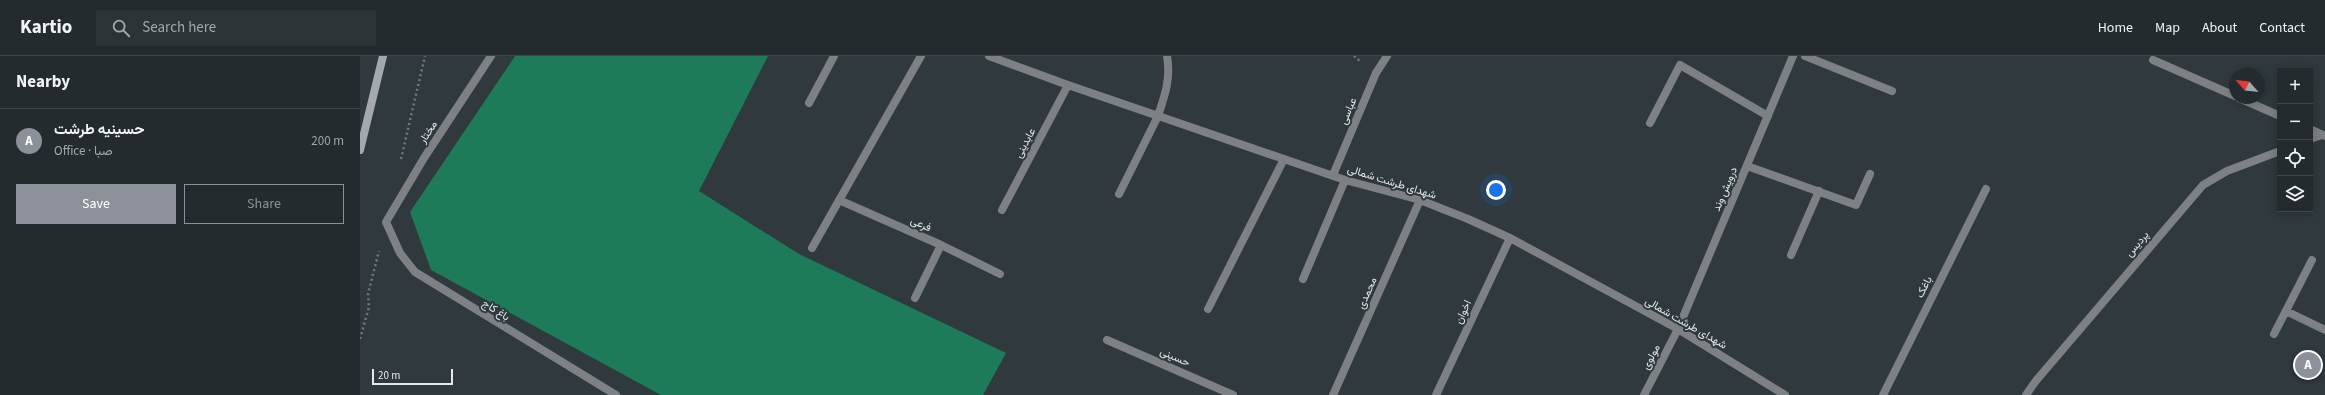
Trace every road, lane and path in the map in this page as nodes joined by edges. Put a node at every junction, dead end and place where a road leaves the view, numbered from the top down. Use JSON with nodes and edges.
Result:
{"nodes":[{"id":1,"x":383,"y":56,"type":"edge"},
{"id":2,"x":426,"y":56,"type":"edge"},
{"id":3,"x":492,"y":56,"type":"edge"},
{"id":4,"x":834,"y":56,"type":"edge"},
{"id":5,"x":921,"y":56,"type":"edge"},
{"id":6,"x":989,"y":56,"type":"edge"},
{"id":7,"x":1167,"y":56,"type":"edge"},
{"id":8,"x":1387,"y":56,"type":"edge"},
{"id":9,"x":1793,"y":56,"type":"edge"},
{"id":10,"x":1805,"y":56,"type":"edge"},
{"id":11,"x":2153,"y":60,"type":"dead end"},
{"id":12,"x":1068,"y":85,"type":"junction"},
{"id":13,"x":1892,"y":90,"type":"dead end"},
{"id":14,"x":2229,"y":93,"type":"edge"},
{"id":15,"x":810,"y":103,"type":"dead end"},
{"id":16,"x":2253,"y":104,"type":"edge"},
{"id":17,"x":2277,"y":115,"type":"edge"},
{"id":18,"x":1158,"y":116,"type":"junction"},
{"id":19,"x":1768,"y":116,"type":"junction"},
{"id":20,"x":1650,"y":123,"type":"dead end"},
{"id":21,"x":2313,"y":130,"type":"edge"},
{"id":22,"x":2323,"y":135,"type":"edge"},
{"id":23,"x":2313,"y":138,"type":"edge"},
{"id":24,"x":360,"y":150,"type":"edge"},
{"id":25,"x":2277,"y":152,"type":"edge"},
{"id":26,"x":1284,"y":159,"type":"junction"},
{"id":27,"x":400,"y":162,"type":"dead end"},
{"id":28,"x":1747,"y":166,"type":"junction"},
{"id":29,"x":1870,"y":174,"type":"dead end"},
{"id":30,"x":1333,"y":176,"type":"junction"},
{"id":31,"x":1345,"y":180,"type":"junction"},
{"id":32,"x":1986,"y":189,"type":"dead end"},
{"id":33,"x":1819,"y":191,"type":"junction"},
{"id":34,"x":1119,"y":194,"type":"dead end"},
{"id":35,"x":839,"y":200,"type":"junction"},
{"id":36,"x":1420,"y":200,"type":"junction"},
{"id":37,"x":1002,"y":210,"type":"dead end"},
{"id":38,"x":386,"y":222,"type":"junction"},
{"id":39,"x":1510,"y":238,"type":"junction"},
{"id":40,"x":940,"y":245,"type":"junction"},
{"id":41,"x":812,"y":248,"type":"dead end"},
{"id":42,"x":1791,"y":255,"type":"dead end"},
{"id":43,"x":2312,"y":260,"type":"dead end"},
{"id":44,"x":1000,"y":274,"type":"dead end"},
{"id":45,"x":1303,"y":279,"type":"dead end"},
{"id":46,"x":915,"y":298,"type":"dead end"},
{"id":47,"x":1208,"y":309,"type":"dead end"},
{"id":48,"x":2286,"y":311,"type":"junction"},
{"id":49,"x":1678,"y":330,"type":"junction"},
{"id":50,"x":2325,"y":330,"type":"edge"},
{"id":51,"x":2274,"y":334,"type":"dead end"},
{"id":52,"x":360,"y":339,"type":"edge"},
{"id":53,"x":1107,"y":340,"type":"dead end"},
{"id":54,"x":616,"y":395,"type":"edge"},
{"id":55,"x":1233,"y":395,"type":"edge"},
{"id":56,"x":1333,"y":395,"type":"edge"},
{"id":57,"x":1436,"y":395,"type":"edge"},
{"id":58,"x":1644,"y":395,"type":"edge"},
{"id":59,"x":1785,"y":395,"type":"edge"},
{"id":60,"x":1882,"y":395,"type":"edge"},
{"id":61,"x":2026,"y":395,"type":"edge"}],
"edges":[{"from":1,"to":24,"type":"main road"},
{"from":2,"to":27,"type":"path"},
{"from":3,"to":38,"type":"street","name":"مختار"},
{"from":4,"to":15,"type":"street"},
{"from":5,"to":35,"type":"street"},
{"from":6,"to":12,"type":"street","name":"شهدای طرشت شمالی"},
{"from":7,"to":18,"type":"street"},
{"from":8,"to":30,"type":"street","name":"عباسی"},
{"from":9,"to":19,"type":"street","name":"درویش‌ وند"},
{"from":10,"to":13,"type":"street"},
{"from":11,"to":14,"type":"street"},
{"from":12,"to":18,"type":"street","name":"شهدای طرشت شمالی"},
{"from":12,"to":37,"type":"street","name":"عابدینی"},
{"from":16,"to":17,"type":"street"},
{"from":18,"to":26,"type":"street","name":"شهدای طرشت شمالی"},
{"from":18,"to":34,"type":"street"},
{"from":19,"to":20,"type":"street"},
{"from":19,"to":28,"type":"street","name":"درویش‌ وند"},
{"from":21,"to":22,"type":"street"},
{"from":22,"to":23,"type":"street"},
{"from":25,"to":61,"type":"street","name":"پردیس"},
{"from":26,"to":30,"type":"street","name":"شهدای طرشت شمالی"},
{"from":26,"to":47,"type":"street"},
{"from":28,"to":33,"type":"street"},
{"from":28,"to":49,"type":"street","name":"درویش‌ وند"},
{"from":29,"to":33,"type":"street"},
{"from":30,"to":31,"type":"street","name":"شهدای طرشت شمالی"},
{"from":31,"to":36,"type":"street","name":"شهدای طرشت شمالی"},
{"from":31,"to":45,"type":"street"},
{"from":32,"to":60,"type":"street","name":"باغک"},
{"from":33,"to":42,"type":"street"},
{"from":35,"to":40,"type":"street","name":"فرعی"},
{"from":35,"to":41,"type":"street"},
{"from":36,"to":39,"type":"street","name":"شهدای طرشت شمالی"},
{"from":36,"to":56,"type":"street","name":"محمدی"},
{"from":38,"to":52,"type":"path"},
{"from":38,"to":54,"type":"street","name":"باغ کاج"},
{"from":39,"to":49,"type":"street","name":"شهدای طرشت شمالی"},
{"from":39,"to":57,"type":"street","name":"اخوان"},
{"from":40,"to":44,"type":"street"},
{"from":40,"to":46,"type":"street","name":"فرعی"},
{"from":43,"to":48,"type":"street"},
{"from":48,"to":50,"type":"street"},
{"from":48,"to":51,"type":"street"},
{"from":49,"to":58,"type":"street","name":"مولوی"},
{"from":49,"to":59,"type":"street","name":"شهدای طرشت شمالی"},
{"from":53,"to":55,"type":"street","name":"حسینی"}]}
